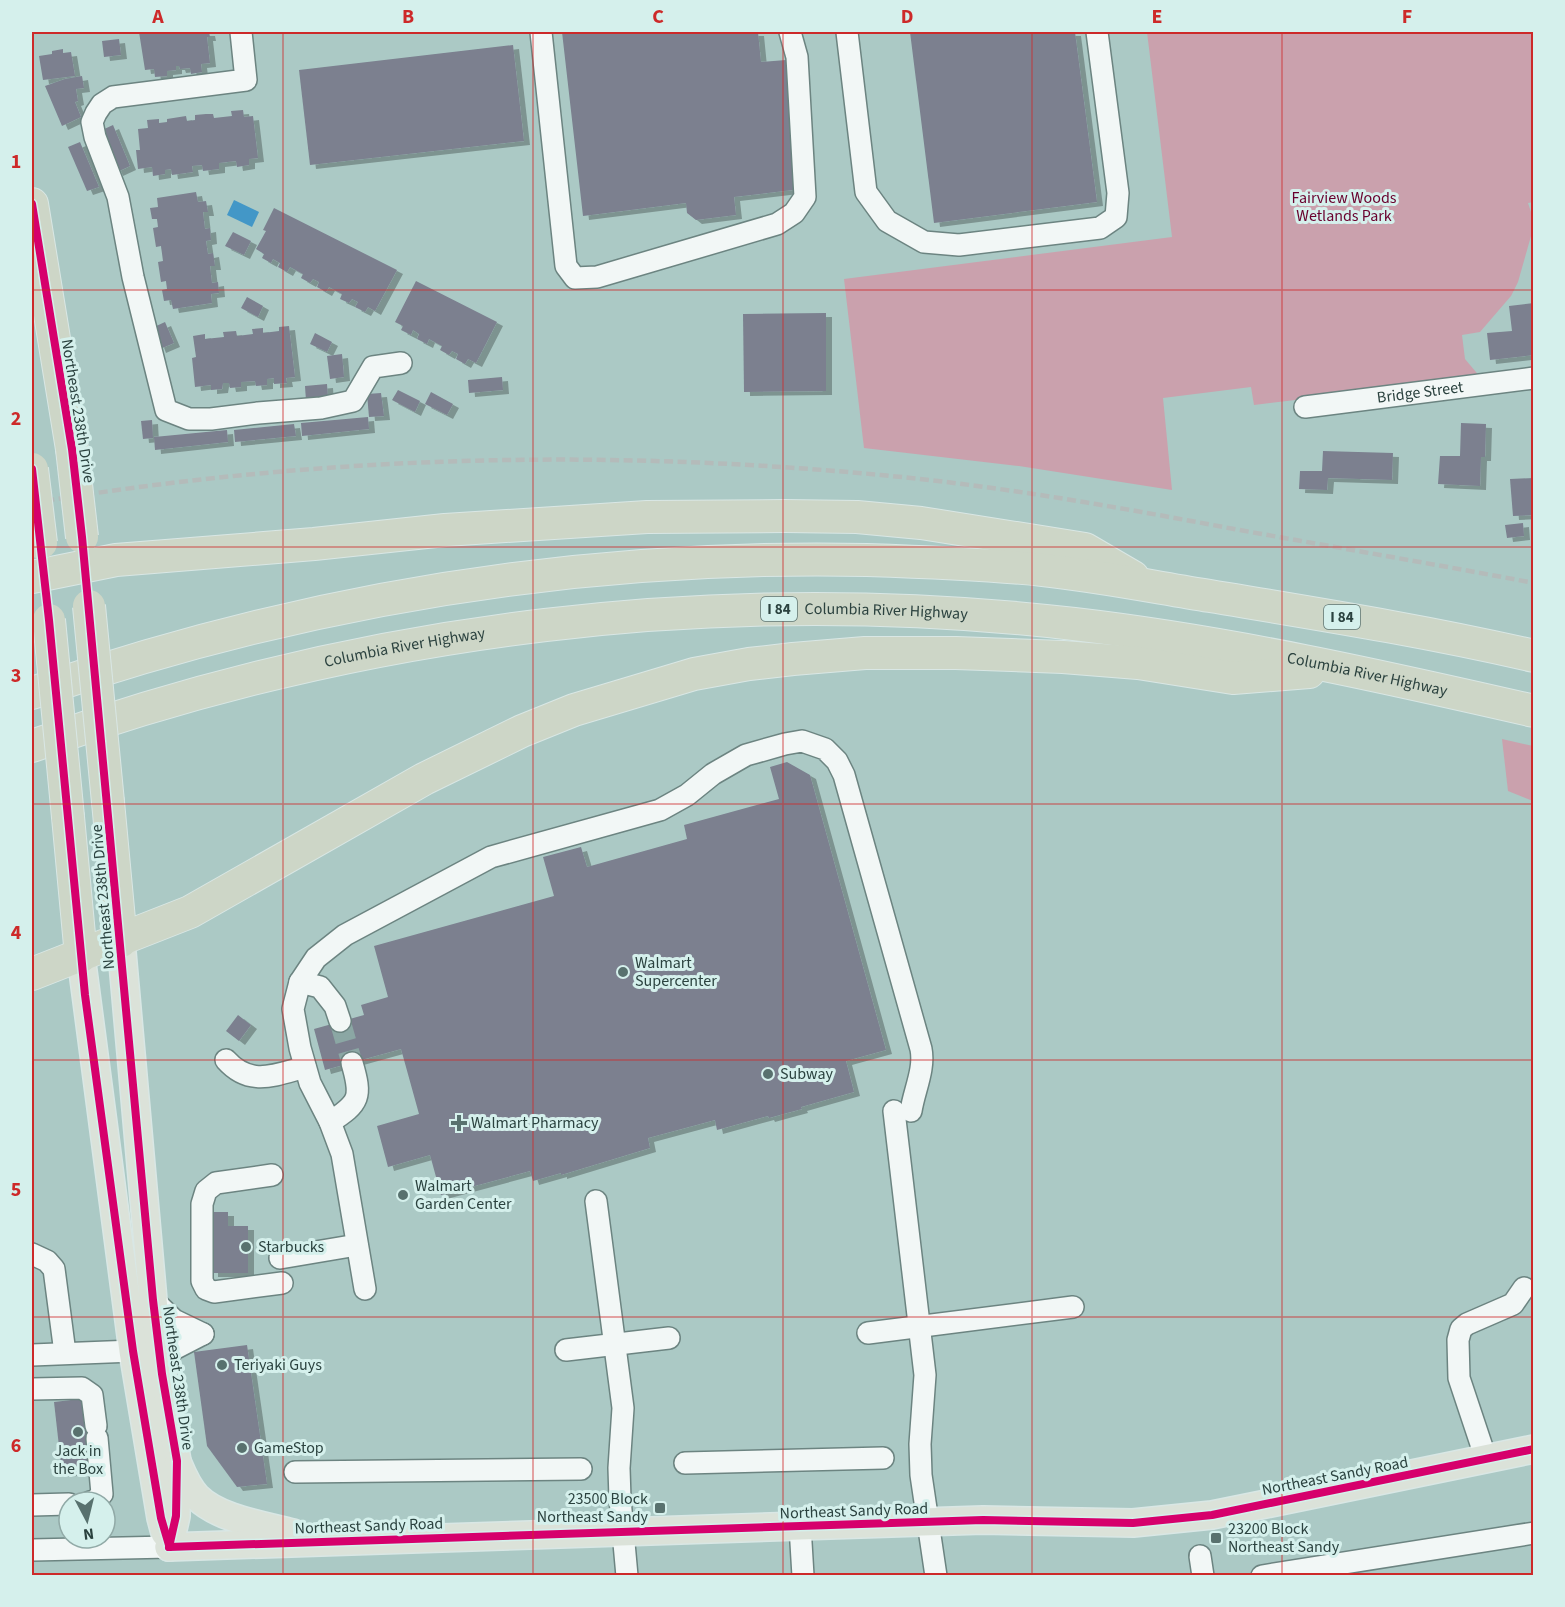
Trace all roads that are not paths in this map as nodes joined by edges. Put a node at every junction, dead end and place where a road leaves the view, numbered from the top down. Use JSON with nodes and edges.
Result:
{"nodes":[{"id":1,"x":241,"y":32,"type":"edge"},
{"id":2,"x":541,"y":32,"type":"edge"},
{"id":3,"x":790,"y":32,"type":"edge"},
{"id":4,"x":847,"y":32,"type":"edge"},
{"id":5,"x":1096,"y":32,"type":"edge"},
{"id":6,"x":32,"y":204,"type":"edge"},
{"id":7,"x":401,"y":363,"type":"dead end"},
{"id":8,"x":1533,"y":378,"type":"edge"},
{"id":9,"x":1305,"y":407,"type":"dead end"},
{"id":10,"x":32,"y":469,"type":"edge"},
{"id":11,"x":84,"y":552,"type":"junction"},
{"id":12,"x":38,"y":576,"type":"edge"},
{"id":13,"x":1149,"y":586,"type":"junction"},
{"id":14,"x":1533,"y":656,"type":"edge"},
{"id":15,"x":1349,"y":669,"type":"junction"},
{"id":16,"x":32,"y":693,"type":"edge"},
{"id":17,"x":1533,"y":711,"type":"edge"},
{"id":18,"x":32,"y":746,"type":"edge"},
{"id":19,"x":121,"y":941,"type":"junction"},
{"id":20,"x":81,"y":956,"type":"junction"},
{"id":21,"x":32,"y":975,"type":"edge"},
{"id":22,"x":300,"y":982,"type":"junction"},
{"id":23,"x":339,"y":1021,"type":"tunnel mouth"},
{"id":24,"x":226,"y":1060,"type":"dead end"},
{"id":25,"x":351,"y":1063,"type":"tunnel mouth"},
{"id":26,"x":305,"y":1067,"type":"junction"},
{"id":27,"x":330,"y":1122,"type":"junction"},
{"id":28,"x":272,"y":1175,"type":"dead end"},
{"id":29,"x":596,"y":1201,"type":"dead end"},
{"id":30,"x":357,"y":1245,"type":"junction"},
{"id":31,"x":32,"y":1254,"type":"edge"},
{"id":32,"x":280,"y":1258,"type":"dead end"},
{"id":33,"x":282,"y":1283,"type":"dead end"},
{"id":34,"x":1524,"y":1288,"type":"dead end"},
{"id":35,"x":365,"y":1289,"type":"dead end"},
{"id":36,"x":153,"y":1300,"type":"junction"},
{"id":37,"x":1073,"y":1307,"type":"dead end"},
{"id":38,"x":920,"y":1326,"type":"junction"},
{"id":39,"x":868,"y":1333,"type":"dead end"},
{"id":40,"x":669,"y":1338,"type":"dead end"},
{"id":41,"x":616,"y":1345,"type":"junction"},
{"id":42,"x":566,"y":1350,"type":"dead end"},
{"id":43,"x":133,"y":1351,"type":"junction"},
{"id":44,"x":65,"y":1353,"type":"junction"},
{"id":45,"x":32,"y":1355,"type":"edge"},
{"id":46,"x":162,"y":1374,"type":"junction"},
{"id":47,"x":32,"y":1389,"type":"edge"},
{"id":48,"x":1533,"y":1449,"type":"edge"},
{"id":49,"x":883,"y":1458,"type":"dead end"},
{"id":50,"x":1486,"y":1459,"type":"junction"},
{"id":51,"x":177,"y":1461,"type":"junction"},
{"id":52,"x":685,"y":1463,"type":"dead end"},
{"id":53,"x":581,"y":1469,"type":"dead end"},
{"id":54,"x":295,"y":1472,"type":"dead end"},
{"id":55,"x":102,"y":1490,"type":"edge"},
{"id":56,"x":57,"y":1504,"type":"edge"},
{"id":57,"x":32,"y":1505,"type":"edge"},
{"id":58,"x":928,"y":1522,"type":"junction"},
{"id":59,"x":800,"y":1526,"type":"junction"},
{"id":60,"x":623,"y":1532,"type":"junction"},
{"id":61,"x":1533,"y":1533,"type":"edge"},
{"id":62,"x":323,"y":1541,"type":"junction"},
{"id":63,"x":169,"y":1547,"type":"junction"},
{"id":64,"x":32,"y":1551,"type":"edge"},
{"id":65,"x":627,"y":1575,"type":"edge"},
{"id":66,"x":803,"y":1575,"type":"edge"},
{"id":67,"x":936,"y":1575,"type":"edge"},
{"id":68,"x":1262,"y":1575,"type":"edge"}],
"edges":[{"from":1,"to":7,"type":"street"},
{"from":2,"to":3,"type":"street"},
{"from":4,"to":5,"type":"street"},
{"from":6,"to":11,"type":"highway","name":"Northeast 238th Drive","bridge":true},
{"from":8,"to":9,"type":"street","name":"Bridge Street"},
{"from":10,"to":12,"type":"highway","name":"Northeast 238th Drive","bridge":true},
{"from":11,"to":12,"type":"highway"},
{"from":11,"to":13,"type":"highway"},
{"from":11,"to":19,"type":"highway","name":"Northeast 238th Drive","bridge":true},
{"from":12,"to":20,"type":"highway","name":"Northeast 238th Drive","bridge":true},
{"from":13,"to":14,"type":"highway","number":"I 84"},
{"from":13,"to":16,"type":"highway","number":"I 84"},
{"from":15,"to":17,"type":"highway","name":"Columbia River Highway","number":"I 84"},
{"from":15,"to":18,"type":"highway","name":"Columbia River Highway","number":"I 84"},
{"from":15,"to":19,"type":"highway"},
{"from":19,"to":20,"type":"highway"},
{"from":19,"to":36,"type":"main road","name":"Northeast 238th Drive"},
{"from":20,"to":21,"type":"highway"},
{"from":20,"to":43,"type":"main road","name":"Northeast 238th Drive"},
{"from":22,"to":23,"type":"street"},
{"from":22,"to":26,"type":"street"},
{"from":22,"to":38,"type":"street"},
{"from":24,"to":26,"type":"street"},
{"from":25,"to":27,"type":"street"},
{"from":26,"to":27,"type":"street"},
{"from":27,"to":30,"type":"street"},
{"from":28,"to":33,"type":"street"},
{"from":29,"to":41,"type":"street"},
{"from":30,"to":32,"type":"street"},
{"from":30,"to":35,"type":"street"},
{"from":31,"to":44,"type":"street"},
{"from":34,"to":50,"type":"street"},
{"from":36,"to":46,"type":"main road","name":"Northeast 238th Drive"},
{"from":36,"to":46,"type":"street"},
{"from":37,"to":38,"type":"street"},
{"from":38,"to":39,"type":"street"},
{"from":38,"to":58,"type":"street"},
{"from":40,"to":41,"type":"street"},
{"from":41,"to":42,"type":"street"},
{"from":41,"to":60,"type":"street"},
{"from":43,"to":44,"type":"street"},
{"from":43,"to":63,"type":"main road","name":"Northeast 238th Drive"},
{"from":44,"to":45,"type":"street"},
{"from":46,"to":51,"type":"main road","name":"Northeast 238th Drive"},
{"from":47,"to":55,"type":"street"},
{"from":48,"to":50,"type":"main road","name":"Northeast Sandy Road"},
{"from":49,"to":52,"type":"street"},
{"from":50,"to":58,"type":"main road","name":"Northeast Sandy Road"},
{"from":51,"to":62,"type":"main road"},
{"from":51,"to":63,"type":"main road","name":"Northeast 238th Drive"},
{"from":53,"to":54,"type":"street"},
{"from":56,"to":57,"type":"street"},
{"from":58,"to":59,"type":"main road","name":"Northeast Sandy Road"},
{"from":58,"to":67,"type":"street"},
{"from":59,"to":60,"type":"main road","name":"Northeast Sandy Road"},
{"from":59,"to":66,"type":"street"},
{"from":60,"to":62,"type":"main road","name":"Northeast Sandy Road"},
{"from":60,"to":65,"type":"street"},
{"from":61,"to":68,"type":"street"},
{"from":62,"to":63,"type":"main road","name":"Northeast Sandy Road"},
{"from":63,"to":64,"type":"street","name":"Northeast Sandy Road"}]}
